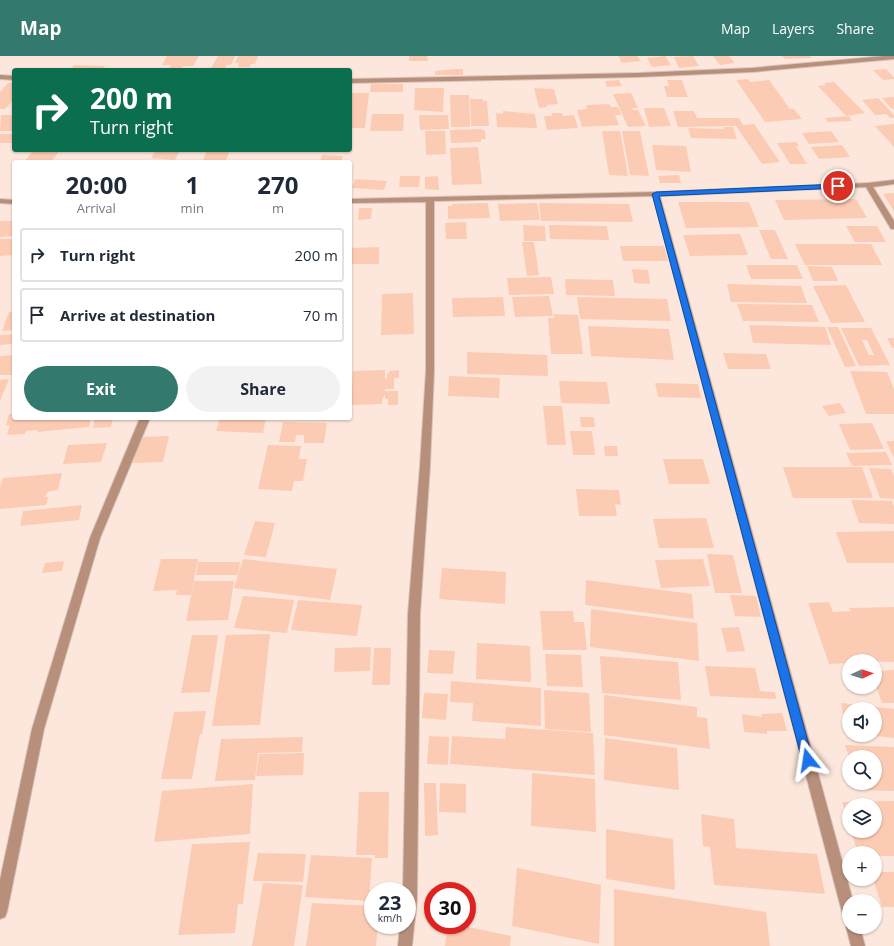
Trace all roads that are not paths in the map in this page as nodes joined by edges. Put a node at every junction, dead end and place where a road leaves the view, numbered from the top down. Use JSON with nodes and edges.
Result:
{"nodes":[{"id":1,"x":894,"y":57,"type":"edge"},
{"id":2,"x":0,"y":78,"type":"edge"},
{"id":3,"x":12,"y":78,"type":"edge"},
{"id":4,"x":352,"y":81,"type":"edge"},
{"id":5,"x":894,"y":182,"type":"edge"},
{"id":6,"x":868,"y":185,"type":"junction"},
{"id":7,"x":656,"y":194,"type":"junction"},
{"id":8,"x":430,"y":200,"type":"junction"},
{"id":9,"x":352,"y":201,"type":"edge"},
{"id":10,"x":0,"y":202,"type":"edge"},
{"id":11,"x":12,"y":202,"type":"edge"},
{"id":12,"x":894,"y":227,"type":"edge"},
{"id":13,"x":144,"y":420,"type":"edge"},
{"id":14,"x":410,"y":882,"type":"edge"},
{"id":15,"x":844,"y":894,"type":"edge"},
{"id":16,"x":0,"y":912,"type":"edge"},
{"id":17,"x":406,"y":934,"type":"edge"},
{"id":18,"x":855,"y":934,"type":"edge"},
{"id":19,"x":404,"y":946,"type":"edge"},
{"id":20,"x":858,"y":946,"type":"edge"}],
"edges":[{"from":1,"to":4,"type":"street"},
{"from":2,"to":3,"type":"street"},
{"from":5,"to":6,"type":"street"},
{"from":6,"to":7,"type":"street"},
{"from":6,"to":12,"type":"street"},
{"from":7,"to":8,"type":"street"},
{"from":7,"to":15,"type":"street"},
{"from":8,"to":9,"type":"street"},
{"from":8,"to":14,"type":"street"},
{"from":10,"to":11,"type":"street"},
{"from":13,"to":16,"type":"street"},
{"from":17,"to":19,"type":"street"},
{"from":18,"to":20,"type":"street"}]}
